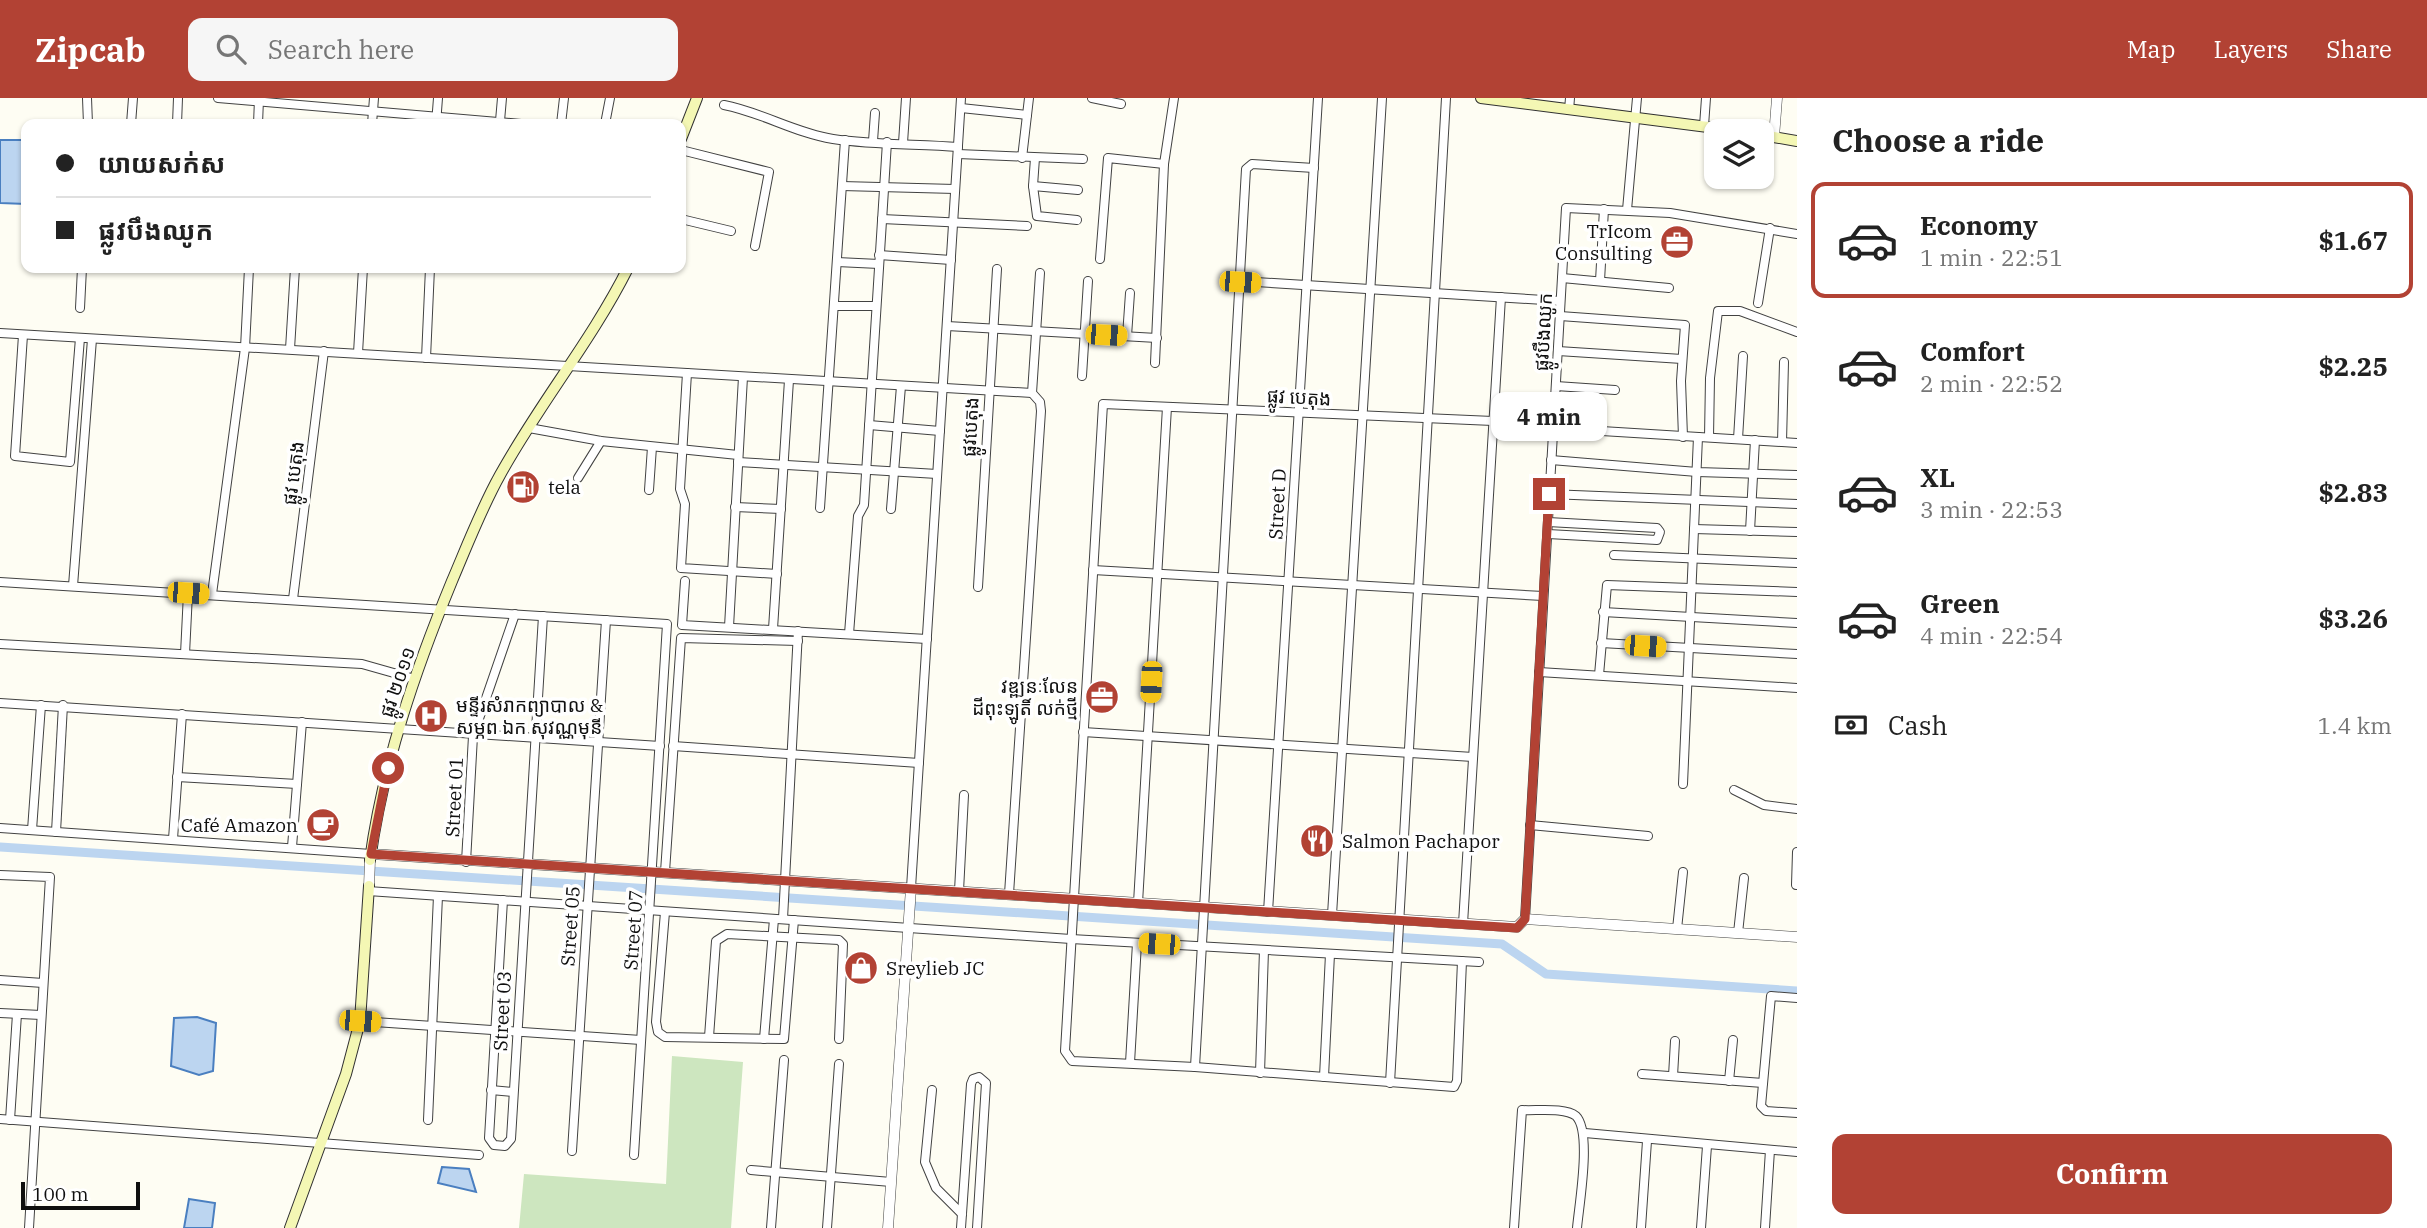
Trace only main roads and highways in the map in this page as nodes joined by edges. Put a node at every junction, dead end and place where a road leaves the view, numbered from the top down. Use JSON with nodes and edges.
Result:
{"nodes":[{"id":1,"x":697,"y":98,"type":"edge"},
{"id":2,"x":1481,"y":98,"type":"edge"},
{"id":3,"x":1504,"y":100,"type":"edge"},
{"id":4,"x":686,"y":126,"type":"edge"},
{"id":5,"x":1704,"y":126,"type":"edge"},
{"id":6,"x":1774,"y":137,"type":"edge"},
{"id":7,"x":1797,"y":141,"type":"edge"},
{"id":8,"x":625,"y":273,"type":"edge"},
{"id":9,"x":370,"y":857,"type":"road end"},
{"id":10,"x":368,"y":888,"type":"road end"},
{"id":11,"x":290,"y":1228,"type":"edge"}],
"edges":[{"from":1,"to":4,"type":"main road"},
{"from":2,"to":3,"type":"main road"},
{"from":3,"to":5,"type":"main road"},
{"from":6,"to":7,"type":"main road"},
{"from":8,"to":9,"type":"main road","name":"ផ្លូវ ២០១១"},
{"from":10,"to":11,"type":"main road","name":"ផ្លូវ ២០១១"}]}
